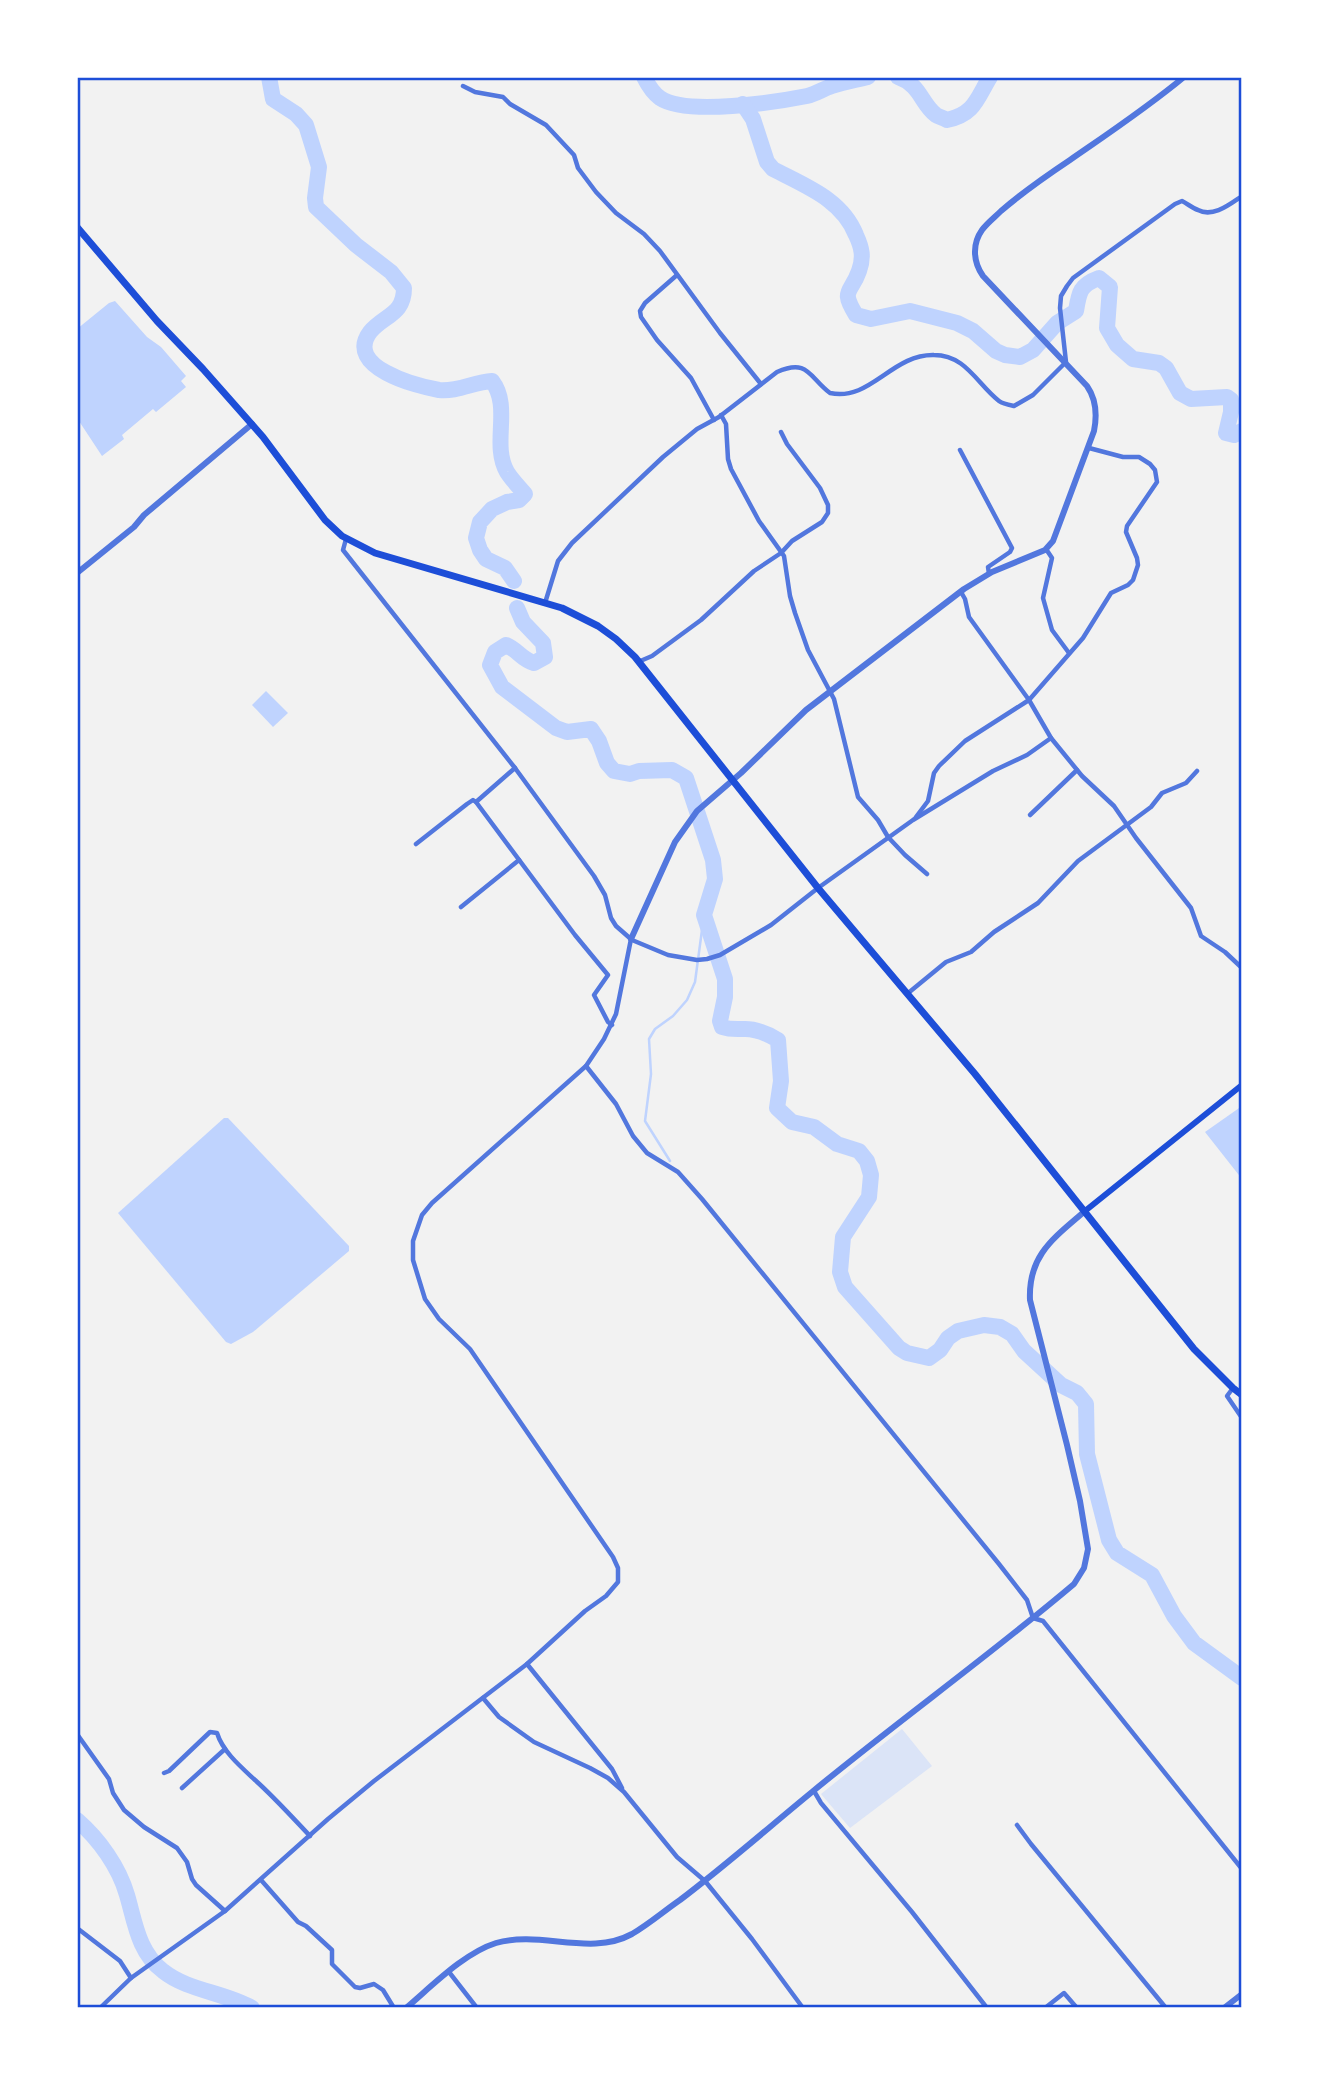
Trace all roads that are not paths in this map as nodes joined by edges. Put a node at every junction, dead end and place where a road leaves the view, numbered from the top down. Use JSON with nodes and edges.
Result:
{"nodes":[{"id":1,"x":1184,"y":77,"type":"edge"},
{"id":2,"x":463,"y":86,"type":"dead end"},
{"id":3,"x":1242,"y":196,"type":"edge"},
{"id":4,"x":77,"y":227,"type":"edge"},
{"id":5,"x":677,"y":275,"type":"junction"},
{"id":6,"x":1066,"y":362,"type":"junction"},
{"id":7,"x":762,"y":384,"type":"junction"},
{"id":8,"x":721,"y":415,"type":"junction"},
{"id":9,"x":714,"y":420,"type":"junction"},
{"id":10,"x":252,"y":424,"type":"junction"},
{"id":11,"x":781,"y":432,"type":"dead end"},
{"id":12,"x":1088,"y":448,"type":"junction"},
{"id":13,"x":960,"y":450,"type":"dead end"},
{"id":14,"x":346,"y":539,"type":"junction"},
{"id":15,"x":1046,"y":549,"type":"junction"},
{"id":16,"x":781,"y":553,"type":"junction"},
{"id":17,"x":77,"y":573,"type":"edge"},
{"id":18,"x":989,"y":573,"type":"junction"},
{"id":19,"x":961,"y":592,"type":"junction"},
{"id":20,"x":545,"y":603,"type":"junction"},
{"id":21,"x":1069,"y":653,"type":"junction"},
{"id":22,"x":638,"y":662,"type":"junction"},
{"id":23,"x":831,"y":691,"type":"junction"},
{"id":24,"x":1029,"y":701,"type":"junction"},
{"id":25,"x":1051,"y":738,"type":"junction"},
{"id":26,"x":515,"y":768,"type":"junction"},
{"id":27,"x":1077,"y":770,"type":"junction"},
{"id":28,"x":1197,"y":771,"type":"dead end"},
{"id":29,"x":732,"y":780,"type":"junction"},
{"id":30,"x":476,"y":802,"type":"junction"},
{"id":31,"x":1030,"y":815,"type":"dead end"},
{"id":32,"x":913,"y":820,"type":"junction"},
{"id":33,"x":1127,"y":825,"type":"junction"},
{"id":34,"x":888,"y":837,"type":"junction"},
{"id":35,"x":416,"y":845,"type":"dead end"},
{"id":36,"x":519,"y":860,"type":"junction"},
{"id":37,"x":927,"y":874,"type":"dead end"},
{"id":38,"x":818,"y":888,"type":"junction"},
{"id":39,"x":461,"y":907,"type":"dead end"},
{"id":40,"x":631,"y":939,"type":"junction"},
{"id":41,"x":1242,"y":968,"type":"edge"},
{"id":42,"x":906,"y":995,"type":"junction"},
{"id":43,"x":612,"y":1025,"type":"junction"},
{"id":44,"x":586,"y":1066,"type":"junction"},
{"id":45,"x":1242,"y":1085,"type":"edge"},
{"id":46,"x":1085,"y":1211,"type":"junction"},
{"id":47,"x":1233,"y":1388,"type":"junction"},
{"id":48,"x":1242,"y":1395,"type":"edge"},
{"id":49,"x":1242,"y":1418,"type":"edge"},
{"id":50,"x":1033,"y":1618,"type":"junction"},
{"id":51,"x":527,"y":1664,"type":"junction"},
{"id":52,"x":483,"y":1698,"type":"junction"},
{"id":53,"x":77,"y":1734,"type":"edge"},
{"id":54,"x":226,"y":1749,"type":"junction"},
{"id":55,"x":164,"y":1773,"type":"dead end"},
{"id":56,"x":182,"y":1788,"type":"dead end"},
{"id":57,"x":814,"y":1791,"type":"junction"},
{"id":58,"x":624,"y":1792,"type":"junction"},
{"id":59,"x":1017,"y":1825,"type":"dead end"},
{"id":60,"x":310,"y":1836,"type":"junction"},
{"id":61,"x":1242,"y":1869,"type":"edge"},
{"id":62,"x":261,"y":1880,"type":"junction"},
{"id":63,"x":705,"y":1881,"type":"junction"},
{"id":64,"x":225,"y":1911,"type":"junction"},
{"id":65,"x":77,"y":1928,"type":"edge"},
{"id":66,"x":449,"y":1972,"type":"junction"},
{"id":67,"x":131,"y":1978,"type":"junction"},
{"id":68,"x":1242,"y":1994,"type":"edge"},
{"id":69,"x":100,"y":2008,"type":"edge"},
{"id":70,"x":394,"y":2008,"type":"edge"},
{"id":71,"x":407,"y":2008,"type":"edge"},
{"id":72,"x":477,"y":2008,"type":"edge"},
{"id":73,"x":803,"y":2008,"type":"edge"},
{"id":74,"x":987,"y":2008,"type":"edge"},
{"id":75,"x":1045,"y":2008,"type":"edge"},
{"id":76,"x":1077,"y":2008,"type":"edge"},
{"id":77,"x":1167,"y":2008,"type":"edge"},
{"id":78,"x":1224,"y":2008,"type":"edge"}],
"edges":[{"from":1,"to":6,"type":"street"},
{"from":2,"to":5,"type":"street"},
{"from":3,"to":6,"type":"street"},
{"from":4,"to":10,"type":"main road"},
{"from":5,"to":7,"type":"street"},
{"from":5,"to":9,"type":"street"},
{"from":6,"to":7,"type":"street"},
{"from":6,"to":12,"type":"street"},
{"from":7,"to":8,"type":"street"},
{"from":8,"to":9,"type":"street"},
{"from":8,"to":16,"type":"street"},
{"from":9,"to":20,"type":"street"},
{"from":10,"to":14,"type":"main road"},
{"from":10,"to":17,"type":"street"},
{"from":11,"to":16,"type":"street"},
{"from":12,"to":15,"type":"street"},
{"from":12,"to":21,"type":"street"},
{"from":13,"to":18,"type":"street"},
{"from":14,"to":20,"type":"main road"},
{"from":14,"to":26,"type":"street"},
{"from":15,"to":18,"type":"street"},
{"from":15,"to":21,"type":"street"},
{"from":16,"to":22,"type":"street"},
{"from":16,"to":23,"type":"street"},
{"from":18,"to":19,"type":"street"},
{"from":19,"to":23,"type":"street"},
{"from":19,"to":24,"type":"street"},
{"from":20,"to":22,"type":"main road"},
{"from":21,"to":24,"type":"street"},
{"from":22,"to":29,"type":"main road"},
{"from":23,"to":29,"type":"street"},
{"from":23,"to":34,"type":"street"},
{"from":24,"to":25,"type":"street"},
{"from":24,"to":32,"type":"street"},
{"from":25,"to":27,"type":"street"},
{"from":25,"to":32,"type":"street"},
{"from":26,"to":30,"type":"street"},
{"from":26,"to":40,"type":"street"},
{"from":27,"to":31,"type":"street"},
{"from":27,"to":33,"type":"street"},
{"from":28,"to":33,"type":"street"},
{"from":29,"to":38,"type":"main road"},
{"from":29,"to":40,"type":"street"},
{"from":30,"to":35,"type":"street"},
{"from":30,"to":36,"type":"street"},
{"from":32,"to":34,"type":"street"},
{"from":33,"to":41,"type":"street"},
{"from":33,"to":42,"type":"street"},
{"from":34,"to":37,"type":"street"},
{"from":34,"to":38,"type":"street"},
{"from":36,"to":39,"type":"street"},
{"from":36,"to":43,"type":"street"},
{"from":38,"to":40,"type":"street"},
{"from":38,"to":42,"type":"main road"},
{"from":40,"to":43,"type":"street"},
{"from":42,"to":46,"type":"main road"},
{"from":43,"to":44,"type":"street"},
{"from":44,"to":50,"type":"street"},
{"from":44,"to":51,"type":"street"},
{"from":45,"to":46,"type":"main road"},
{"from":46,"to":47,"type":"main road"},
{"from":46,"to":50,"type":"street"},
{"from":47,"to":48,"type":"main road"},
{"from":47,"to":49,"type":"street"},
{"from":50,"to":57,"type":"street"},
{"from":50,"to":61,"type":"street"},
{"from":51,"to":52,"type":"street"},
{"from":51,"to":58,"type":"street"},
{"from":52,"to":58,"type":"street"},
{"from":52,"to":60,"type":"street"},
{"from":53,"to":64,"type":"street"},
{"from":54,"to":55,"type":"street"},
{"from":54,"to":56,"type":"street"},
{"from":54,"to":60,"type":"street"},
{"from":57,"to":63,"type":"street"},
{"from":57,"to":74,"type":"street"},
{"from":58,"to":63,"type":"street"},
{"from":59,"to":77,"type":"street"},
{"from":60,"to":62,"type":"street"},
{"from":62,"to":64,"type":"street"},
{"from":62,"to":70,"type":"street"},
{"from":63,"to":66,"type":"street"},
{"from":63,"to":73,"type":"street"},
{"from":64,"to":67,"type":"street"},
{"from":65,"to":67,"type":"street"},
{"from":66,"to":71,"type":"street"},
{"from":66,"to":72,"type":"street"},
{"from":67,"to":69,"type":"street"},
{"from":68,"to":78,"type":"street"},
{"from":75,"to":76,"type":"street"}]}
